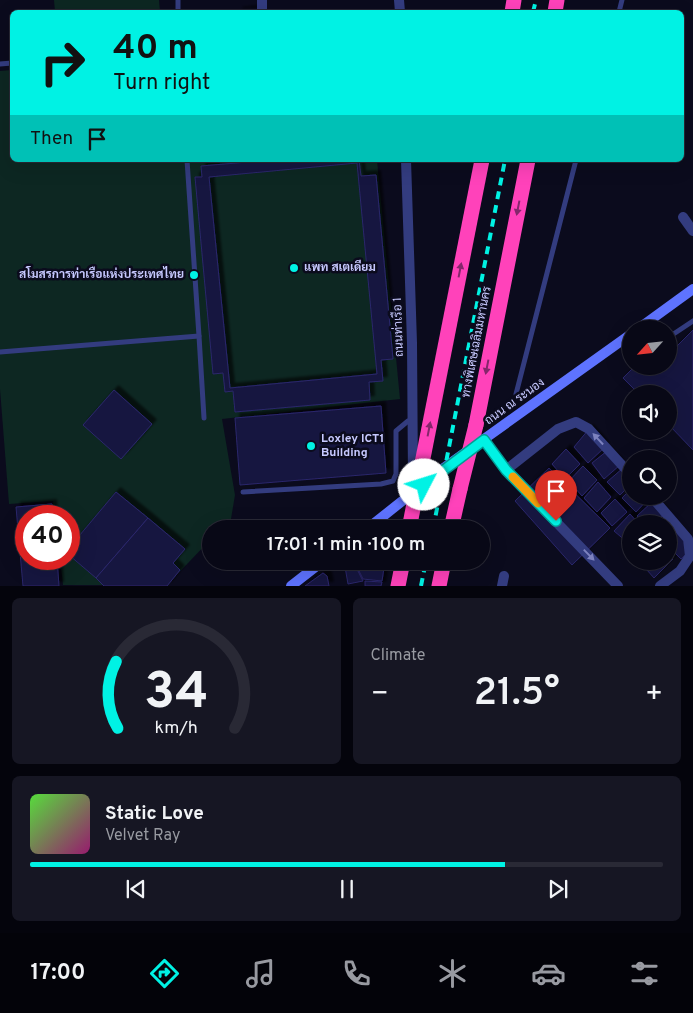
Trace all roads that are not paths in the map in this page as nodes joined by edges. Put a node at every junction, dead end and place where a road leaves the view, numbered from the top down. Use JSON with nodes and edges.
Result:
{"nodes":[{"id":1,"x":187,"y":162,"type":"edge"},
{"id":2,"x":406,"y":162,"type":"edge"},
{"id":3,"x":482,"y":162,"type":"edge"},
{"id":4,"x":528,"y":162,"type":"edge"},
{"id":5,"x":575,"y":162,"type":"edge"},
{"id":6,"x":683,"y":217,"type":"dead end"},
{"id":7,"x":693,"y":231,"type":"edge"},
{"id":8,"x":693,"y":289,"type":"edge"},
{"id":9,"x":650,"y":320,"type":"edge"},
{"id":10,"x":693,"y":321,"type":"edge"},
{"id":11,"x":678,"y":330,"type":"edge"},
{"id":12,"x":199,"y":336,"type":"junction"},
{"id":13,"x":622,"y":340,"type":"edge"},
{"id":14,"x":0,"y":352,"type":"edge"},
{"id":15,"x":516,"y":394,"type":"dead end"},
{"id":16,"x":204,"y":418,"type":"dead end"},
{"id":17,"x":414,"y":420,"type":"junction"},
{"id":18,"x":484,"y":440,"type":"junction"},
{"id":19,"x":622,"y":465,"type":"edge"},
{"id":20,"x":506,"y":470,"type":"junction"},
{"id":21,"x":243,"y":492,"type":"dead end"},
{"id":22,"x":413,"y":494,"type":"junction"},
{"id":23,"x":659,"y":505,"type":"edge"},
{"id":24,"x":379,"y":520,"type":"edge"},
{"id":25,"x":411,"y":520,"type":"edge"},
{"id":26,"x":455,"y":520,"type":"edge"},
{"id":27,"x":311,"y":570,"type":"edge"},
{"id":28,"x":401,"y":570,"type":"edge"},
{"id":29,"x":442,"y":570,"type":"edge"},
{"id":30,"x":449,"y":570,"type":"edge"},
{"id":31,"x":291,"y":586,"type":"edge"},
{"id":32,"x":398,"y":586,"type":"edge"},
{"id":33,"x":439,"y":586,"type":"edge"},
{"id":34,"x":446,"y":586,"type":"edge"},
{"id":35,"x":618,"y":586,"type":"edge"},
{"id":36,"x":660,"y":586,"type":"edge"}],
"edges":[{"from":1,"to":12,"type":"lane"},
{"from":2,"to":17,"type":"street","name":"ถนนท่าเรือ 1"},
{"from":25,"to":3,"type":"highway","one_way":true,"bridge":true},
{"from":4,"to":26,"type":"highway","name":"ทางพิเศษเฉลิมมหานคร","one_way":true,"bridge":true},
{"from":5,"to":15,"type":"lane"},
{"from":6,"to":7,"type":"street"},
{"from":8,"to":9,"type":"street"},
{"from":10,"to":11,"type":"lane"},
{"from":12,"to":14,"type":"lane"},
{"from":12,"to":16,"type":"lane"},
{"from":13,"to":18,"type":"street","name":"ถนน ณ ระนอง"},
{"from":17,"to":21,"type":"lane"},
{"from":17,"to":22,"type":"street","name":"ถนนท่าเรือ 1"},
{"from":18,"to":20,"type":"street"},
{"from":18,"to":22,"type":"street","name":"ถนน ณ ระนอง"},
{"from":19,"to":20,"type":"street","one_way":true},
{"from":20,"to":35,"type":"street","one_way":true},
{"from":22,"to":24,"type":"street","name":"ถนน ณ ระนอง"},
{"from":23,"to":36,"type":"street"},
{"from":27,"to":31,"type":"street"},
{"from":28,"to":32,"type":"highway"},
{"from":29,"to":33,"type":"highway"},
{"from":30,"to":34,"type":"highway"}]}
